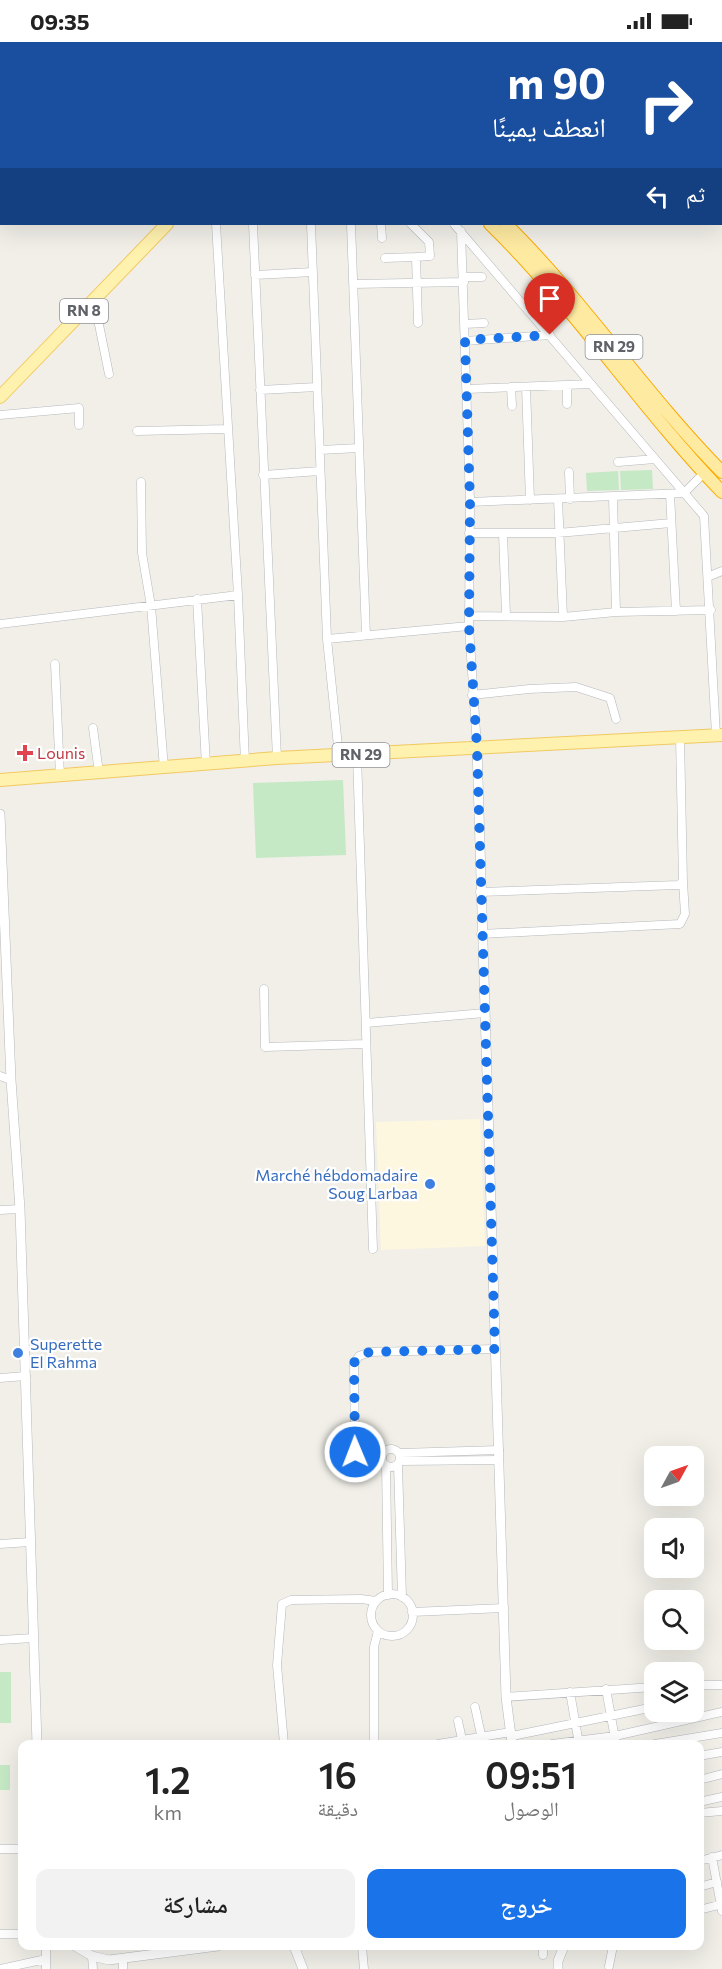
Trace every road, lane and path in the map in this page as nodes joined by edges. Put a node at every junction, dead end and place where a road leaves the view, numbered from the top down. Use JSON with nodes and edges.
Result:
{"nodes":[{"id":1,"x":165,"y":225,"type":"edge"},
{"id":2,"x":216,"y":225,"type":"edge"},
{"id":3,"x":253,"y":225,"type":"edge"},
{"id":4,"x":311,"y":225,"type":"edge"},
{"id":5,"x":351,"y":225,"type":"edge"},
{"id":6,"x":381,"y":225,"type":"edge"},
{"id":7,"x":412,"y":225,"type":"edge"},
{"id":8,"x":455,"y":225,"type":"edge"},
{"id":9,"x":491,"y":225,"type":"edge"},
{"id":10,"x":507,"y":225,"type":"edge"},
{"id":11,"x":461,"y":231,"type":"junction"},
{"id":12,"x":382,"y":238,"type":"dead end"},
{"id":13,"x":416,"y":257,"type":"junction"},
{"id":14,"x":385,"y":258,"type":"dead end"},
{"id":15,"x":313,"y":272,"type":"junction"},
{"id":16,"x":255,"y":275,"type":"junction"},
{"id":17,"x":482,"y":277,"type":"dead end"},
{"id":18,"x":464,"y":280,"type":"junction"},
{"id":19,"x":417,"y":283,"type":"junction"},
{"id":20,"x":353,"y":284,"type":"junction"},
{"id":21,"x":94,"y":300,"type":"junction"},
{"id":22,"x":418,"y":323,"type":"dead end"},
{"id":23,"x":484,"y":323,"type":"dead end"},
{"id":24,"x":465,"y":324,"type":"junction"},
{"id":25,"x":550,"y":335,"type":"junction"},
{"id":26,"x":465,"y":340,"type":"junction"},
{"id":27,"x":109,"y":374,"type":"dead end"},
{"id":28,"x":591,"y":384,"type":"junction"},
{"id":29,"x":567,"y":385,"type":"junction"},
{"id":30,"x":317,"y":387,"type":"junction"},
{"id":31,"x":511,"y":387,"type":"junction"},
{"id":32,"x":526,"y":387,"type":"junction"},
{"id":33,"x":467,"y":389,"type":"junction"},
{"id":34,"x":260,"y":390,"type":"junction"},
{"id":35,"x":0,"y":396,"type":"edge"},
{"id":36,"x":567,"y":404,"type":"dead end"},
{"id":37,"x":512,"y":406,"type":"dead end"},
{"id":38,"x":0,"y":415,"type":"edge"},
{"id":39,"x":78,"y":425,"type":"dead end"},
{"id":40,"x":227,"y":429,"type":"junction"},
{"id":41,"x":137,"y":431,"type":"dead end"},
{"id":42,"x":359,"y":448,"type":"junction"},
{"id":43,"x":320,"y":450,"type":"junction"},
{"id":44,"x":655,"y":459,"type":"junction"},
{"id":45,"x":618,"y":462,"type":"dead end"},
{"id":46,"x":321,"y":471,"type":"junction"},
{"id":47,"x":569,"y":472,"type":"dead end"},
{"id":48,"x":722,"y":472,"type":"edge"},
{"id":49,"x":704,"y":473,"type":"junction"},
{"id":50,"x":263,"y":475,"type":"junction"},
{"id":51,"x":141,"y":482,"type":"dead end"},
{"id":52,"x":722,"y":492,"type":"edge"},
{"id":53,"x":684,"y":493,"type":"junction"},
{"id":54,"x":670,"y":494,"type":"junction"},
{"id":55,"x":613,"y":497,"type":"junction"},
{"id":56,"x":558,"y":499,"type":"junction"},
{"id":57,"x":570,"y":499,"type":"junction"},
{"id":58,"x":530,"y":500,"type":"junction"},
{"id":59,"x":470,"y":502,"type":"junction"},
{"id":60,"x":671,"y":524,"type":"junction"},
{"id":61,"x":615,"y":528,"type":"junction"},
{"id":62,"x":469,"y":533,"type":"junction"},
{"id":63,"x":503,"y":533,"type":"junction"},
{"id":64,"x":558,"y":533,"type":"junction"},
{"id":65,"x":722,"y":571,"type":"edge"},
{"id":66,"x":710,"y":576,"type":"junction"},
{"id":67,"x":238,"y":595,"type":"junction"},
{"id":68,"x":197,"y":599,"type":"junction"},
{"id":69,"x":151,"y":606,"type":"junction"},
{"id":70,"x":711,"y":610,"type":"junction"},
{"id":71,"x":676,"y":611,"type":"junction"},
{"id":72,"x":616,"y":612,"type":"junction"},
{"id":73,"x":506,"y":615,"type":"junction"},
{"id":74,"x":469,"y":616,"type":"junction"},
{"id":75,"x":563,"y":617,"type":"junction"},
{"id":76,"x":0,"y":624,"type":"edge"},
{"id":77,"x":469,"y":626,"type":"junction"},
{"id":78,"x":366,"y":635,"type":"junction"},
{"id":79,"x":327,"y":639,"type":"junction"},
{"id":80,"x":718,"y":661,"type":"edge"},
{"id":81,"x":55,"y":664,"type":"dead end"},
{"id":82,"x":472,"y":695,"type":"junction"},
{"id":83,"x":719,"y":699,"type":"edge"},
{"id":84,"x":616,"y":719,"type":"dead end"},
{"id":85,"x":93,"y":728,"type":"dead end"},
{"id":86,"x":719,"y":735,"type":"edge"},
{"id":87,"x":680,"y":737,"type":"junction"},
{"id":88,"x":477,"y":747,"type":"junction"},
{"id":89,"x":357,"y":755,"type":"junction"},
{"id":90,"x":339,"y":756,"type":"junction"},
{"id":91,"x":277,"y":758,"type":"junction"},
{"id":92,"x":245,"y":762,"type":"junction"},
{"id":93,"x":206,"y":765,"type":"junction"},
{"id":94,"x":164,"y":768,"type":"junction"},
{"id":95,"x":99,"y":773,"type":"junction"},
{"id":96,"x":60,"y":776,"type":"junction"},
{"id":97,"x":0,"y":780,"type":"edge"},
{"id":98,"x":0,"y":814,"type":"edge"},
{"id":99,"x":683,"y":882,"type":"junction"},
{"id":100,"x":480,"y":892,"type":"junction"},
{"id":101,"x":481,"y":934,"type":"junction"},
{"id":102,"x":3,"y":954,"type":"edge"},
{"id":103,"x":264,"y":989,"type":"dead end"},
{"id":104,"x":485,"y":1013,"type":"junction"},
{"id":105,"x":366,"y":1023,"type":"junction"},
{"id":106,"x":365,"y":1044,"type":"junction"},
{"id":107,"x":0,"y":1076,"type":"edge"},
{"id":108,"x":11,"y":1080,"type":"junction"},
{"id":109,"x":20,"y":1209,"type":"junction"},
{"id":110,"x":0,"y":1210,"type":"edge"},
{"id":111,"x":373,"y":1249,"type":"dead end"},
{"id":112,"x":495,"y":1349,"type":"junction"},
{"id":113,"x":26,"y":1376,"type":"junction"},
{"id":114,"x":0,"y":1378,"type":"edge"},
{"id":115,"x":499,"y":1455,"type":"junction"},
{"id":116,"x":399,"y":1460,"type":"junction"},
{"id":117,"x":384,"y":1462,"type":"junction"},
{"id":118,"x":30,"y":1542,"type":"junction"},
{"id":119,"x":0,"y":1544,"type":"edge"},
{"id":120,"x":388,"y":1594,"type":"junction"},
{"id":121,"x":402,"y":1597,"type":"junction"},
{"id":122,"x":376,"y":1601,"type":"junction"},
{"id":123,"x":504,"y":1608,"type":"junction"},
{"id":124,"x":412,"y":1612,"type":"junction"},
{"id":125,"x":378,"y":1631,"type":"junction"},
{"id":126,"x":33,"y":1638,"type":"junction"},
{"id":127,"x":0,"y":1640,"type":"edge"},
{"id":128,"x":704,"y":1685,"type":"edge"},
{"id":129,"x":722,"y":1685,"type":"edge"},
{"id":130,"x":644,"y":1687,"type":"edge"},
{"id":131,"x":606,"y":1689,"type":"junction"},
{"id":132,"x":570,"y":1692,"type":"junction"},
{"id":133,"x":506,"y":1697,"type":"junction"},
{"id":134,"x":475,"y":1707,"type":"dead end"},
{"id":135,"x":644,"y":1709,"type":"edge"},
{"id":136,"x":722,"y":1712,"type":"edge"},
{"id":137,"x":611,"y":1717,"type":"junction"},
{"id":138,"x":458,"y":1722,"type":"dead end"},
{"id":139,"x":575,"y":1723,"type":"junction"},
{"id":140,"x":545,"y":1730,"type":"junction"},
{"id":141,"x":722,"y":1733,"type":"edge"},
{"id":142,"x":512,"y":1738,"type":"edge"},
{"id":143,"x":37,"y":1740,"type":"edge"},
{"id":144,"x":284,"y":1740,"type":"edge"},
{"id":145,"x":374,"y":1740,"type":"edge"},
{"id":146,"x":462,"y":1740,"type":"edge"},
{"id":147,"x":482,"y":1740,"type":"edge"},
{"id":148,"x":492,"y":1740,"type":"edge"},
{"id":149,"x":550,"y":1740,"type":"edge"},
{"id":150,"x":578,"y":1740,"type":"edge"},
{"id":151,"x":615,"y":1740,"type":"edge"},
{"id":152,"x":680,"y":1740,"type":"edge"},
{"id":153,"x":722,"y":1752,"type":"edge"},
{"id":154,"x":704,"y":1755,"type":"edge"},
{"id":155,"x":722,"y":1774,"type":"edge"},
{"id":156,"x":704,"y":1779,"type":"edge"},
{"id":157,"x":722,"y":1797,"type":"edge"},
{"id":158,"x":704,"y":1801,"type":"edge"},
{"id":159,"x":722,"y":1811,"type":"edge"},
{"id":160,"x":704,"y":1813,"type":"edge"},
{"id":161,"x":0,"y":1849,"type":"edge"},
{"id":162,"x":18,"y":1849,"type":"edge"},
{"id":163,"x":722,"y":1855,"type":"edge"},
{"id":164,"x":712,"y":1857,"type":"junction"},
{"id":165,"x":704,"y":1859,"type":"edge"},
{"id":166,"x":717,"y":1882,"type":"junction"},
{"id":167,"x":704,"y":1886,"type":"edge"},
{"id":168,"x":722,"y":1906,"type":"edge"},
{"id":169,"x":704,"y":1909,"type":"edge"},
{"id":170,"x":0,"y":1934,"type":"edge"},
{"id":171,"x":18,"y":1934,"type":"edge"},
{"id":172,"x":46,"y":1950,"type":"edge"},
{"id":173,"x":82,"y":1950,"type":"edge"},
{"id":174,"x":189,"y":1950,"type":"edge"},
{"id":175,"x":296,"y":1950,"type":"edge"},
{"id":176,"x":362,"y":1950,"type":"edge"},
{"id":177,"x":543,"y":1950,"type":"edge"},
{"id":178,"x":562,"y":1950,"type":"edge"},
{"id":179,"x":612,"y":1950,"type":"edge"},
{"id":180,"x":543,"y":1955,"type":"dead end"},
{"id":181,"x":92,"y":1956,"type":"junction"},
{"id":182,"x":46,"y":1959,"type":"junction"},
{"id":183,"x":123,"y":1959,"type":"junction"},
{"id":184,"x":609,"y":1966,"type":"dead end"},
{"id":185,"x":0,"y":1969,"type":"edge"},
{"id":186,"x":46,"y":1969,"type":"edge"},
{"id":187,"x":93,"y":1969,"type":"edge"},
{"id":188,"x":123,"y":1969,"type":"edge"},
{"id":189,"x":303,"y":1969,"type":"edge"},
{"id":190,"x":364,"y":1969,"type":"edge"},
{"id":191,"x":558,"y":1969,"type":"edge"}],
"edges":[{"from":1,"to":21,"type":"main road","number":"RN 8"},
{"from":2,"to":40,"type":"street"},
{"from":3,"to":16,"type":"street"},
{"from":4,"to":15,"type":"street"},
{"from":5,"to":20,"type":"street"},
{"from":6,"to":12,"type":"street"},
{"from":7,"to":13,"type":"street"},
{"from":8,"to":11,"type":"street"},
{"from":9,"to":49,"type":"highway","number":"RN 29"},
{"from":10,"to":48,"type":"highway","number":"RN 29"},
{"from":11,"to":18,"type":"street"},
{"from":11,"to":25,"type":"street"},
{"from":13,"to":14,"type":"street"},
{"from":13,"to":19,"type":"street"},
{"from":15,"to":16,"type":"street"},
{"from":15,"to":30,"type":"street"},
{"from":16,"to":34,"type":"street"},
{"from":17,"to":18,"type":"street"},
{"from":18,"to":19,"type":"street"},
{"from":18,"to":24,"type":"street"},
{"from":19,"to":20,"type":"street"},
{"from":19,"to":22,"type":"street"},
{"from":20,"to":42,"type":"street"},
{"from":21,"to":27,"type":"street"},
{"from":21,"to":35,"type":"main road","number":"RN 8"},
{"from":23,"to":24,"type":"street"},
{"from":24,"to":26,"type":"street"},
{"from":25,"to":26,"type":"street"},
{"from":25,"to":28,"type":"street"},
{"from":26,"to":33,"type":"street"},
{"from":28,"to":29,"type":"street"},
{"from":28,"to":44,"type":"street"},
{"from":29,"to":32,"type":"street"},
{"from":29,"to":36,"type":"street"},
{"from":30,"to":34,"type":"street"},
{"from":30,"to":43,"type":"street"},
{"from":31,"to":32,"type":"street"},
{"from":31,"to":33,"type":"street"},
{"from":31,"to":37,"type":"street"},
{"from":32,"to":58,"type":"street"},
{"from":33,"to":59,"type":"street"},
{"from":34,"to":50,"type":"street"},
{"from":38,"to":39,"type":"street"},
{"from":40,"to":41,"type":"street"},
{"from":40,"to":67,"type":"street"},
{"from":42,"to":43,"type":"street"},
{"from":42,"to":78,"type":"street"},
{"from":43,"to":46,"type":"street"},
{"from":44,"to":45,"type":"street"},
{"from":44,"to":53,"type":"street"},
{"from":46,"to":50,"type":"street"},
{"from":46,"to":79,"type":"street"},
{"from":47,"to":57,"type":"street"},
{"from":49,"to":52,"type":"highway","number":"RN 29"},
{"from":49,"to":53,"type":"street"},
{"from":50,"to":91,"type":"street"},
{"from":51,"to":69,"type":"street"},
{"from":53,"to":54,"type":"street"},
{"from":53,"to":66,"type":"street"},
{"from":54,"to":55,"type":"street"},
{"from":54,"to":60,"type":"street"},
{"from":55,"to":57,"type":"street"},
{"from":55,"to":61,"type":"street"},
{"from":56,"to":57,"type":"street"},
{"from":56,"to":58,"type":"street"},
{"from":56,"to":64,"type":"street"},
{"from":58,"to":59,"type":"street"},
{"from":59,"to":62,"type":"street"},
{"from":60,"to":61,"type":"street"},
{"from":60,"to":71,"type":"street"},
{"from":61,"to":64,"type":"street"},
{"from":61,"to":72,"type":"street"},
{"from":62,"to":63,"type":"street"},
{"from":62,"to":74,"type":"street"},
{"from":63,"to":64,"type":"street"},
{"from":63,"to":73,"type":"street"},
{"from":64,"to":75,"type":"street"},
{"from":65,"to":66,"type":"street"},
{"from":66,"to":70,"type":"street"},
{"from":67,"to":68,"type":"street"},
{"from":67,"to":92,"type":"street"},
{"from":68,"to":69,"type":"street"},
{"from":68,"to":93,"type":"street"},
{"from":69,"to":76,"type":"street"},
{"from":69,"to":94,"type":"street"},
{"from":70,"to":71,"type":"street"},
{"from":70,"to":80,"type":"street"},
{"from":71,"to":72,"type":"street"},
{"from":72,"to":75,"type":"street"},
{"from":73,"to":74,"type":"street"},
{"from":73,"to":75,"type":"street"},
{"from":74,"to":77,"type":"street"},
{"from":77,"to":78,"type":"street"},
{"from":77,"to":82,"type":"street"},
{"from":78,"to":79,"type":"street"},
{"from":79,"to":90,"type":"street"},
{"from":80,"to":83,"type":"street"},
{"from":81,"to":96,"type":"street"},
{"from":82,"to":84,"type":"street"},
{"from":82,"to":88,"type":"street"},
{"from":83,"to":86,"type":"street"},
{"from":85,"to":95,"type":"street"},
{"from":86,"to":87,"type":"main road","number":"RN 29"},
{"from":87,"to":88,"type":"main road","number":"RN 29"},
{"from":87,"to":99,"type":"street"},
{"from":88,"to":89,"type":"main road","number":"RN 29"},
{"from":88,"to":100,"type":"street"},
{"from":89,"to":90,"type":"main road","number":"RN 29"},
{"from":89,"to":105,"type":"street"},
{"from":90,"to":91,"type":"main road","number":"RN 29"},
{"from":91,"to":92,"type":"main road","number":"RN 29"},
{"from":92,"to":93,"type":"main road","number":"RN 29"},
{"from":93,"to":94,"type":"main road","number":"RN 29"},
{"from":94,"to":95,"type":"main road","number":"RN 29"},
{"from":95,"to":96,"type":"main road","number":"RN 29"},
{"from":96,"to":97,"type":"main road","number":"RN 29"},
{"from":98,"to":102,"type":"street"},
{"from":99,"to":100,"type":"street"},
{"from":99,"to":101,"type":"street"},
{"from":100,"to":101,"type":"street"},
{"from":101,"to":104,"type":"street"},
{"from":102,"to":108,"type":"street"},
{"from":103,"to":106,"type":"street"},
{"from":104,"to":105,"type":"street"},
{"from":104,"to":112,"type":"street"},
{"from":105,"to":106,"type":"street"},
{"from":106,"to":111,"type":"street"},
{"from":107,"to":108,"type":"street"},
{"from":108,"to":109,"type":"street"},
{"from":109,"to":110,"type":"street"},
{"from":109,"to":113,"type":"street"},
{"from":112,"to":115,"type":"street"},
{"from":112,"to":117,"type":"street"},
{"from":113,"to":114,"type":"street"},
{"from":113,"to":118,"type":"street"},
{"from":115,"to":116,"type":"street"},
{"from":115,"to":123,"type":"street"},
{"from":116,"to":117,"type":"street"},
{"from":116,"to":117,"type":"street"},
{"from":116,"to":121,"type":"street"},
{"from":117,"to":120,"type":"street"},
{"from":118,"to":119,"type":"street"},
{"from":118,"to":126,"type":"street"},
{"from":120,"to":121,"type":"street"},
{"from":120,"to":122,"type":"street"},
{"from":121,"to":124,"type":"street"},
{"from":122,"to":125,"type":"street"},
{"from":122,"to":144,"type":"street"},
{"from":123,"to":124,"type":"street"},
{"from":123,"to":133,"type":"street"},
{"from":124,"to":125,"type":"street"},
{"from":125,"to":145,"type":"street"},
{"from":126,"to":127,"type":"street"},
{"from":126,"to":143,"type":"street"},
{"from":128,"to":129,"type":"street"},
{"from":130,"to":131,"type":"street"},
{"from":131,"to":132,"type":"street"},
{"from":131,"to":137,"type":"street"},
{"from":132,"to":133,"type":"street"},
{"from":132,"to":139,"type":"street"},
{"from":133,"to":142,"type":"street"},
{"from":134,"to":147,"type":"street"},
{"from":135,"to":137,"type":"street"},
{"from":136,"to":151,"type":"street"},
{"from":137,"to":139,"type":"street"},
{"from":137,"to":151,"type":"street"},
{"from":138,"to":146,"type":"street"},
{"from":139,"to":140,"type":"street"},
{"from":139,"to":150,"type":"street"},
{"from":140,"to":142,"type":"street"},
{"from":140,"to":149,"type":"street"},
{"from":141,"to":152,"type":"street"},
{"from":142,"to":148,"type":"street"},
{"from":153,"to":154,"type":"street"},
{"from":155,"to":156,"type":"street"},
{"from":157,"to":158,"type":"street"},
{"from":159,"to":160,"type":"street"},
{"from":161,"to":162,"type":"street"},
{"from":163,"to":164,"type":"street"},
{"from":164,"to":165,"type":"street"},
{"from":164,"to":166,"type":"street"},
{"from":166,"to":167,"type":"street"},
{"from":166,"to":168,"type":"street"},
{"from":168,"to":169,"type":"street"},
{"from":170,"to":171,"type":"street"},
{"from":172,"to":182,"type":"street"},
{"from":173,"to":181,"type":"street"},
{"from":174,"to":183,"type":"street"},
{"from":175,"to":189,"type":"street"},
{"from":176,"to":190,"type":"street"},
{"from":177,"to":180,"type":"street"},
{"from":178,"to":191,"type":"street"},
{"from":179,"to":184,"type":"street"},
{"from":181,"to":183,"type":"street"},
{"from":181,"to":187,"type":"street"},
{"from":182,"to":185,"type":"street"},
{"from":182,"to":186,"type":"street"},
{"from":183,"to":188,"type":"street"}]}
